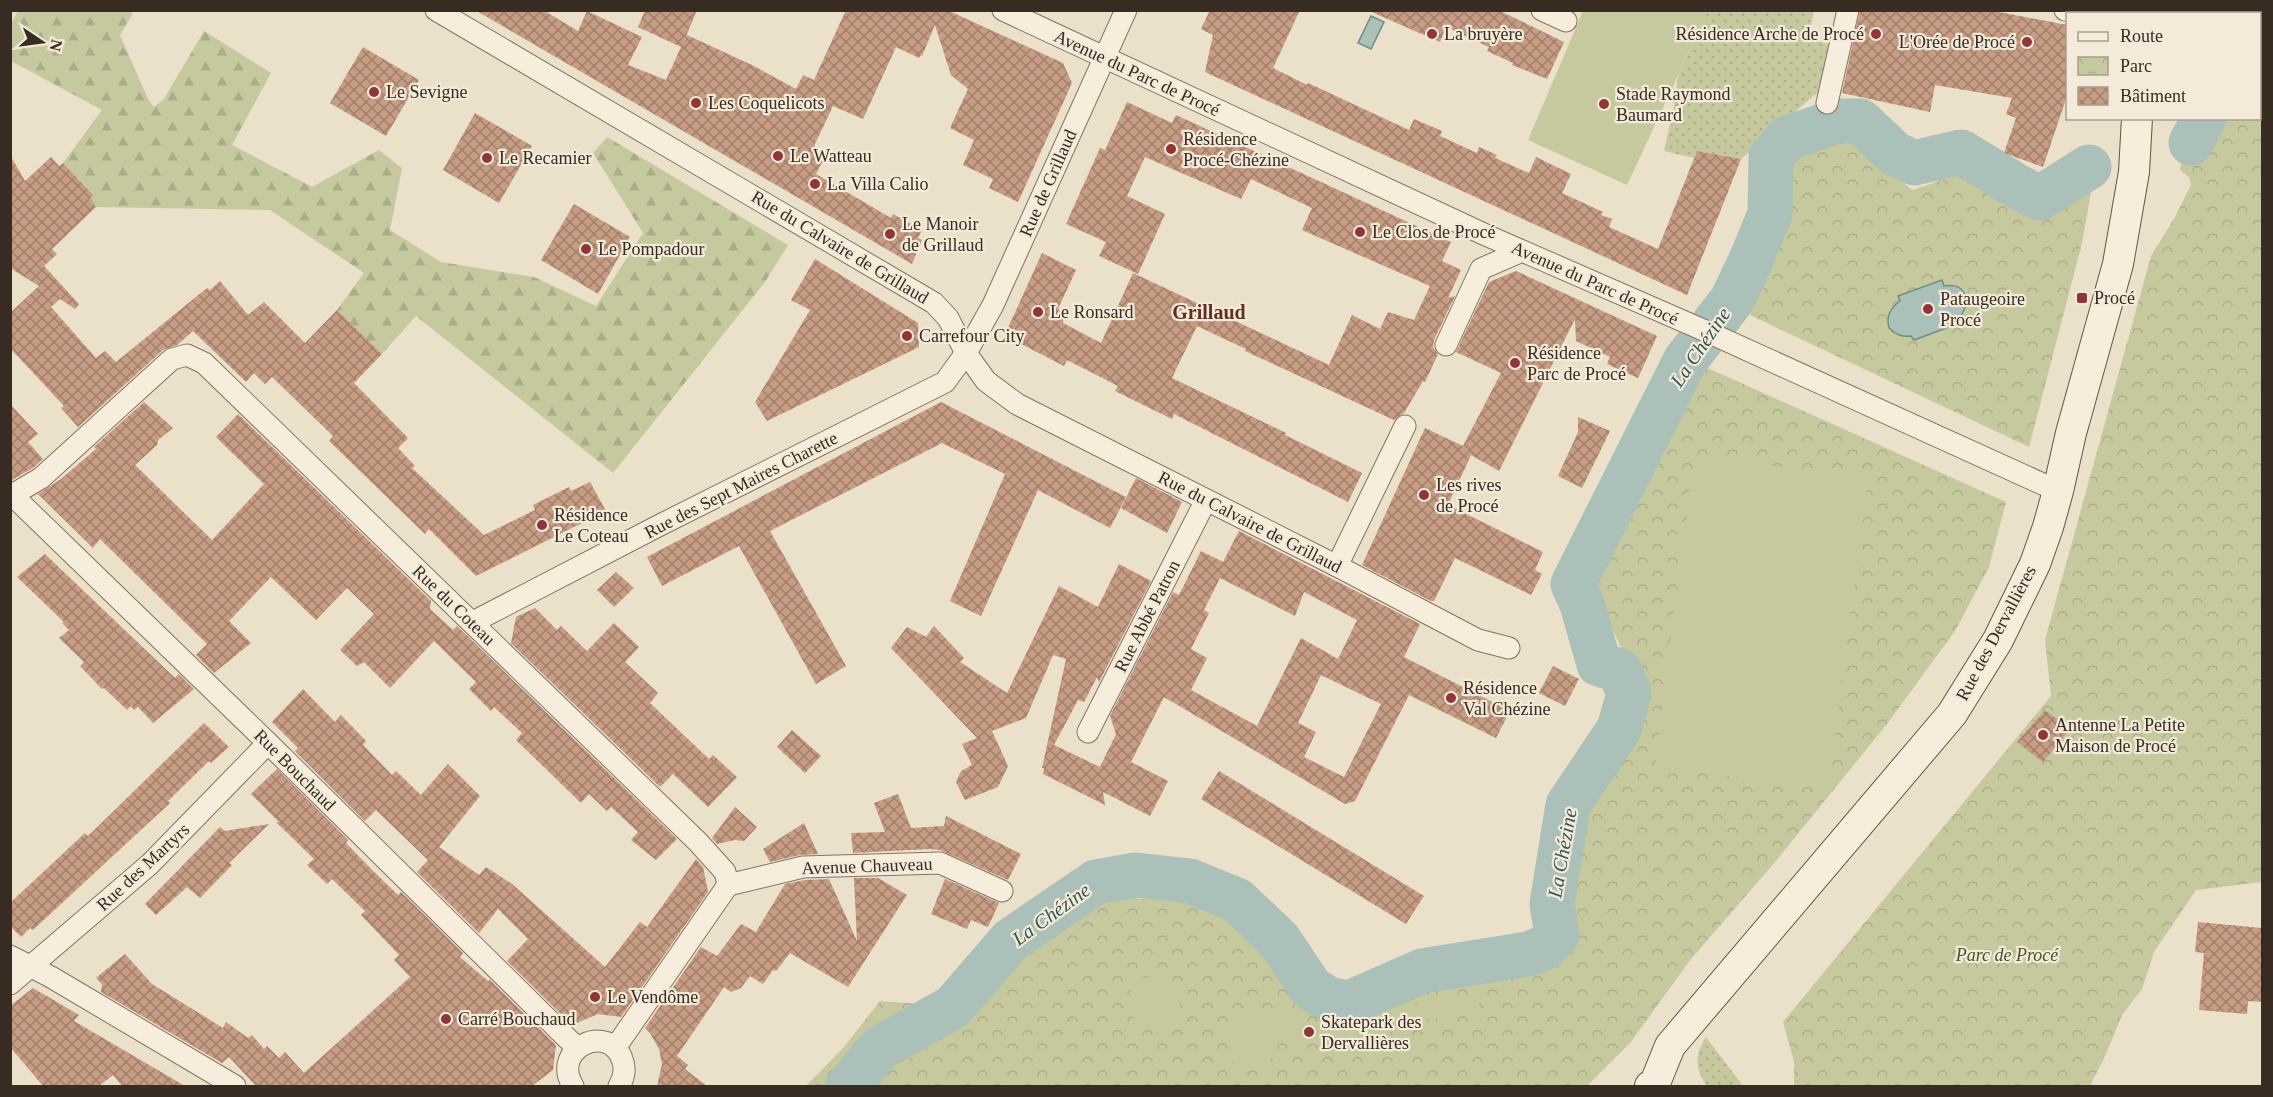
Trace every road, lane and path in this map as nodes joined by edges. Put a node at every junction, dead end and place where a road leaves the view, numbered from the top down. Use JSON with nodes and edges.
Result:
{"nodes":[{"id":1,"x":436,"y":10,"type":"edge"},
{"id":2,"x":1002,"y":10,"type":"edge"},
{"id":3,"x":1126,"y":10,"type":"edge"},
{"id":4,"x":1542,"y":10,"type":"edge"},
{"id":5,"x":1848,"y":10,"type":"edge"},
{"id":6,"x":1566,"y":21,"type":"dead end"},
{"id":7,"x":1105,"y":57,"type":"junction"},
{"id":8,"x":1827,"y":103,"type":"dead end"},
{"id":9,"x":2137,"y":120,"type":"edge"},
{"id":10,"x":1522,"y":251,"type":"junction"},
{"id":11,"x":1446,"y":345,"type":"dead end"},
{"id":12,"x":966,"y":353,"type":"junction"},
{"id":13,"x":1405,"y":426,"type":"dead end"},
{"id":14,"x":2058,"y":491,"type":"junction"},
{"id":15,"x":11,"y":494,"type":"edge"},
{"id":16,"x":1206,"y":500,"type":"junction"},
{"id":17,"x":1337,"y":566,"type":"junction"},
{"id":18,"x":473,"y":622,"type":"junction"},
{"id":19,"x":1509,"y":648,"type":"dead end"},
{"id":20,"x":1088,"y":732,"type":"dead end"},
{"id":21,"x":268,"y":743,"type":"junction"},
{"id":22,"x":728,"y":885,"type":"junction"},
{"id":23,"x":1002,"y":891,"type":"dead end"},
{"id":24,"x":10,"y":956,"type":"edge"},
{"id":25,"x":33,"y":967,"type":"junction"},
{"id":26,"x":10,"y":984,"type":"edge"},
{"id":27,"x":615,"y":1048,"type":"junction"},
{"id":28,"x":576,"y":1050,"type":"junction"},
{"id":29,"x":569,"y":1085,"type":"edge"},
{"id":30,"x":1655,"y":1085,"type":"edge"},
{"id":31,"x":235,"y":1086,"type":"edge"},
{"id":32,"x":619,"y":1086,"type":"edge"}],
"edges":[{"from":1,"to":12,"type":"street","name":"Rue du Calvaire de Grillaud"},
{"from":2,"to":7,"type":"street","name":"Avenue du Parc de Procé"},
{"from":3,"to":7,"type":"street","name":"Rue de Grillaud"},
{"from":4,"to":6,"type":"street"},
{"from":5,"to":8,"type":"street"},
{"from":7,"to":10,"type":"street","name":"Avenue du Parc de Procé"},
{"from":7,"to":12,"type":"street","name":"Rue de Grillaud"},
{"from":9,"to":14,"type":"main road","name":"Rue des Dervallières"},
{"from":10,"to":11,"type":"street"},
{"from":10,"to":14,"type":"street","name":"Avenue du Parc de Procé"},
{"from":12,"to":16,"type":"street","name":"Rue du Calvaire de Grillaud"},
{"from":12,"to":18,"type":"street","name":"Rue des Sept Maires Charette"},
{"from":13,"to":17,"type":"street"},
{"from":14,"to":30,"type":"main road","name":"Rue des Dervallières"},
{"from":15,"to":18,"type":"street","name":"Rue du Coteau"},
{"from":15,"to":21,"type":"street","name":"Rue Bouchaud"},
{"from":16,"to":17,"type":"street","name":"Rue du Calvaire de Grillaud"},
{"from":16,"to":20,"type":"street","name":"Rue Abbé Patron"},
{"from":17,"to":19,"type":"street","name":"Rue du Calvaire de Grillaud"},
{"from":18,"to":22,"type":"street","name":"Rue du Coteau"},
{"from":21,"to":25,"type":"street","name":"Rue des Martyrs"},
{"from":21,"to":28,"type":"street","name":"Rue Bouchaud"},
{"from":22,"to":23,"type":"street","name":"Avenue Chauveau"},
{"from":22,"to":27,"type":"street"},
{"from":24,"to":25,"type":"street"},
{"from":25,"to":26,"type":"street","name":"Rue des Martyrs"},
{"from":25,"to":31,"type":"street"},
{"from":27,"to":28,"type":"street"},
{"from":27,"to":32,"type":"street"},
{"from":28,"to":29,"type":"street"}]}
